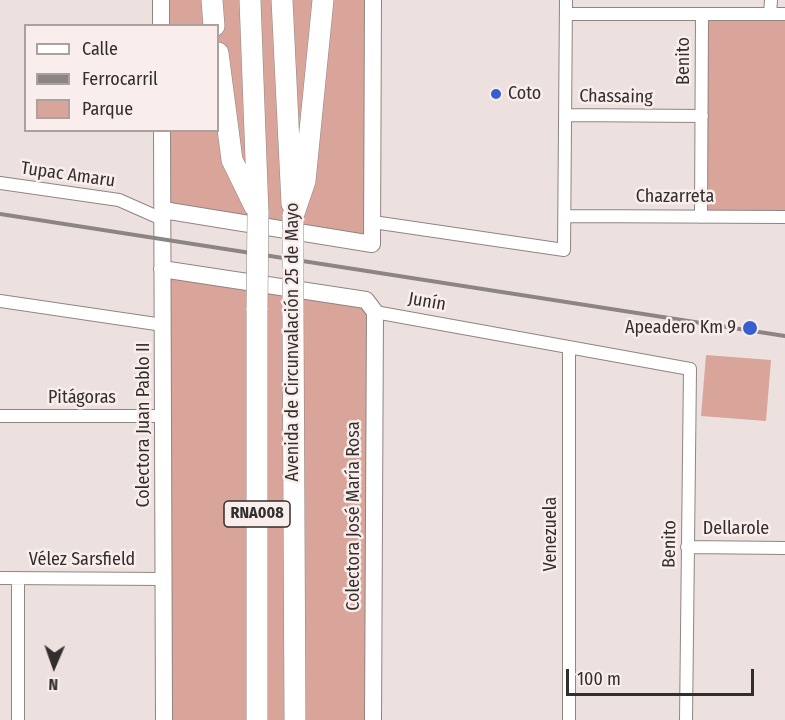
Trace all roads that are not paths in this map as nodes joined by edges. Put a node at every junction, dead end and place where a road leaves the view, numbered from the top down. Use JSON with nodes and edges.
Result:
{"nodes":[{"id":1,"x":160,"y":0,"type":"edge"},
{"id":2,"x":212,"y":0,"type":"edge"},
{"id":3,"x":250,"y":0,"type":"edge"},
{"id":4,"x":282,"y":0,"type":"edge"},
{"id":5,"x":323,"y":0,"type":"edge"},
{"id":6,"x":373,"y":0,"type":"edge"},
{"id":7,"x":566,"y":0,"type":"edge"},
{"id":8,"x":771,"y":0,"type":"edge"},
{"id":9,"x":566,"y":14,"type":"junction"},
{"id":10,"x":702,"y":14,"type":"junction"},
{"id":11,"x":770,"y":14,"type":"junction"},
{"id":12,"x":785,"y":14,"type":"edge"},
{"id":13,"x":161,"y":24,"type":"edge"},
{"id":14,"x":214,"y":24,"type":"edge"},
{"id":15,"x":219,"y":61,"type":"edge"},
{"id":16,"x":566,"y":115,"type":"junction"},
{"id":17,"x":702,"y":116,"type":"junction"},
{"id":18,"x":162,"y":132,"type":"edge"},
{"id":19,"x":0,"y":183,"type":"edge"},
{"id":20,"x":258,"y":213,"type":"junction"},
{"id":21,"x":162,"y":215,"type":"junction"},
{"id":22,"x":293,"y":216,"type":"junction"},
{"id":23,"x":565,"y":216,"type":"junction"},
{"id":24,"x":701,"y":217,"type":"junction"},
{"id":25,"x":785,"y":217,"type":"edge"},
{"id":26,"x":373,"y":222,"type":"junction"},
{"id":27,"x":162,"y":269,"type":"junction"},
{"id":28,"x":0,"y":301,"type":"edge"},
{"id":29,"x":375,"y":312,"type":"junction"},
{"id":30,"x":163,"y":326,"type":"junction"},
{"id":31,"x":569,"y":347,"type":"junction"},
{"id":32,"x":690,"y":369,"type":"joint"},
{"id":33,"x":0,"y":416,"type":"edge"},
{"id":34,"x":164,"y":416,"type":"junction"},
{"id":35,"x":687,"y":547,"type":"junction"},
{"id":36,"x":785,"y":548,"type":"edge"},
{"id":37,"x":0,"y":578,"type":"edge"},
{"id":38,"x":18,"y":578,"type":"junction"},
{"id":39,"x":164,"y":579,"type":"junction"},
{"id":40,"x":18,"y":720,"type":"edge"},
{"id":41,"x":164,"y":720,"type":"edge"},
{"id":42,"x":257,"y":720,"type":"edge"},
{"id":43,"x":295,"y":720,"type":"edge"},
{"id":44,"x":373,"y":720,"type":"edge"},
{"id":45,"x":569,"y":720,"type":"edge"},
{"id":46,"x":686,"y":720,"type":"edge"}],
"edges":[{"from":1,"to":13,"type":"main road"},
{"from":2,"to":14,"type":"highway"},
{"from":3,"to":20,"type":"highway","name":"Avenida de Circunvalación 25 de Mayo","number":"RNA008"},
{"from":4,"to":22,"type":"highway","name":"Avenida de Circunvalación 25 de Mayo","number":"RNA008"},
{"from":5,"to":22,"type":"highway"},
{"from":6,"to":26,"type":"main road"},
{"from":7,"to":9,"type":"street"},
{"from":8,"to":11,"type":"street"},
{"from":9,"to":10,"type":"street"},
{"from":9,"to":16,"type":"street"},
{"from":10,"to":11,"type":"street"},
{"from":10,"to":17,"type":"street","name":"Benito"},
{"from":11,"to":12,"type":"street"},
{"from":15,"to":20,"type":"highway"},
{"from":16,"to":17,"type":"street","name":"Chassaing"},
{"from":16,"to":23,"type":"street"},
{"from":17,"to":24,"type":"street","name":"Benito"},
{"from":18,"to":21,"type":"main road","name":"Colectora Juan Pablo II"},
{"from":19,"to":21,"type":"street","name":"Tupac Amaru"},
{"from":20,"to":42,"type":"highway","name":"Avenida de Circunvalación 25 de Mayo","number":"RNA008","bridge":true},
{"from":21,"to":26,"type":"main road"},
{"from":21,"to":27,"type":"main road","name":"Colectora Juan Pablo II"},
{"from":22,"to":43,"type":"highway","name":"Avenida de Circunvalación 25 de Mayo","number":"RNA008","bridge":true},
{"from":23,"to":24,"type":"street","name":"Chazarreta"},
{"from":23,"to":26,"type":"street"},
{"from":24,"to":25,"type":"street","name":"Chazarreta"},
{"from":27,"to":29,"type":"main road","name":"Junín"},
{"from":27,"to":30,"type":"main road","name":"Colectora Juan Pablo II"},
{"from":28,"to":30,"type":"street"},
{"from":29,"to":31,"type":"street","name":"Junín"},
{"from":29,"to":44,"type":"main road","name":"Colectora José María Rosa"},
{"from":30,"to":34,"type":"main road","name":"Colectora Juan Pablo II"},
{"from":31,"to":32,"type":"street","name":"Junín"},
{"from":31,"to":45,"type":"street","name":"Venezuela"},
{"from":32,"to":35,"type":"street","name":"Benito"},
{"from":33,"to":34,"type":"street","name":"Pitágoras"},
{"from":34,"to":39,"type":"main road","name":"Colectora Juan Pablo II"},
{"from":35,"to":36,"type":"street","name":"Dellarole"},
{"from":35,"to":46,"type":"street","name":"Benito"},
{"from":37,"to":38,"type":"street","name":"Vélez Sarsfield"},
{"from":38,"to":39,"type":"street","name":"Vélez Sarsfield"},
{"from":38,"to":40,"type":"street"},
{"from":39,"to":41,"type":"main road","name":"Colectora Juan Pablo II"}]}
